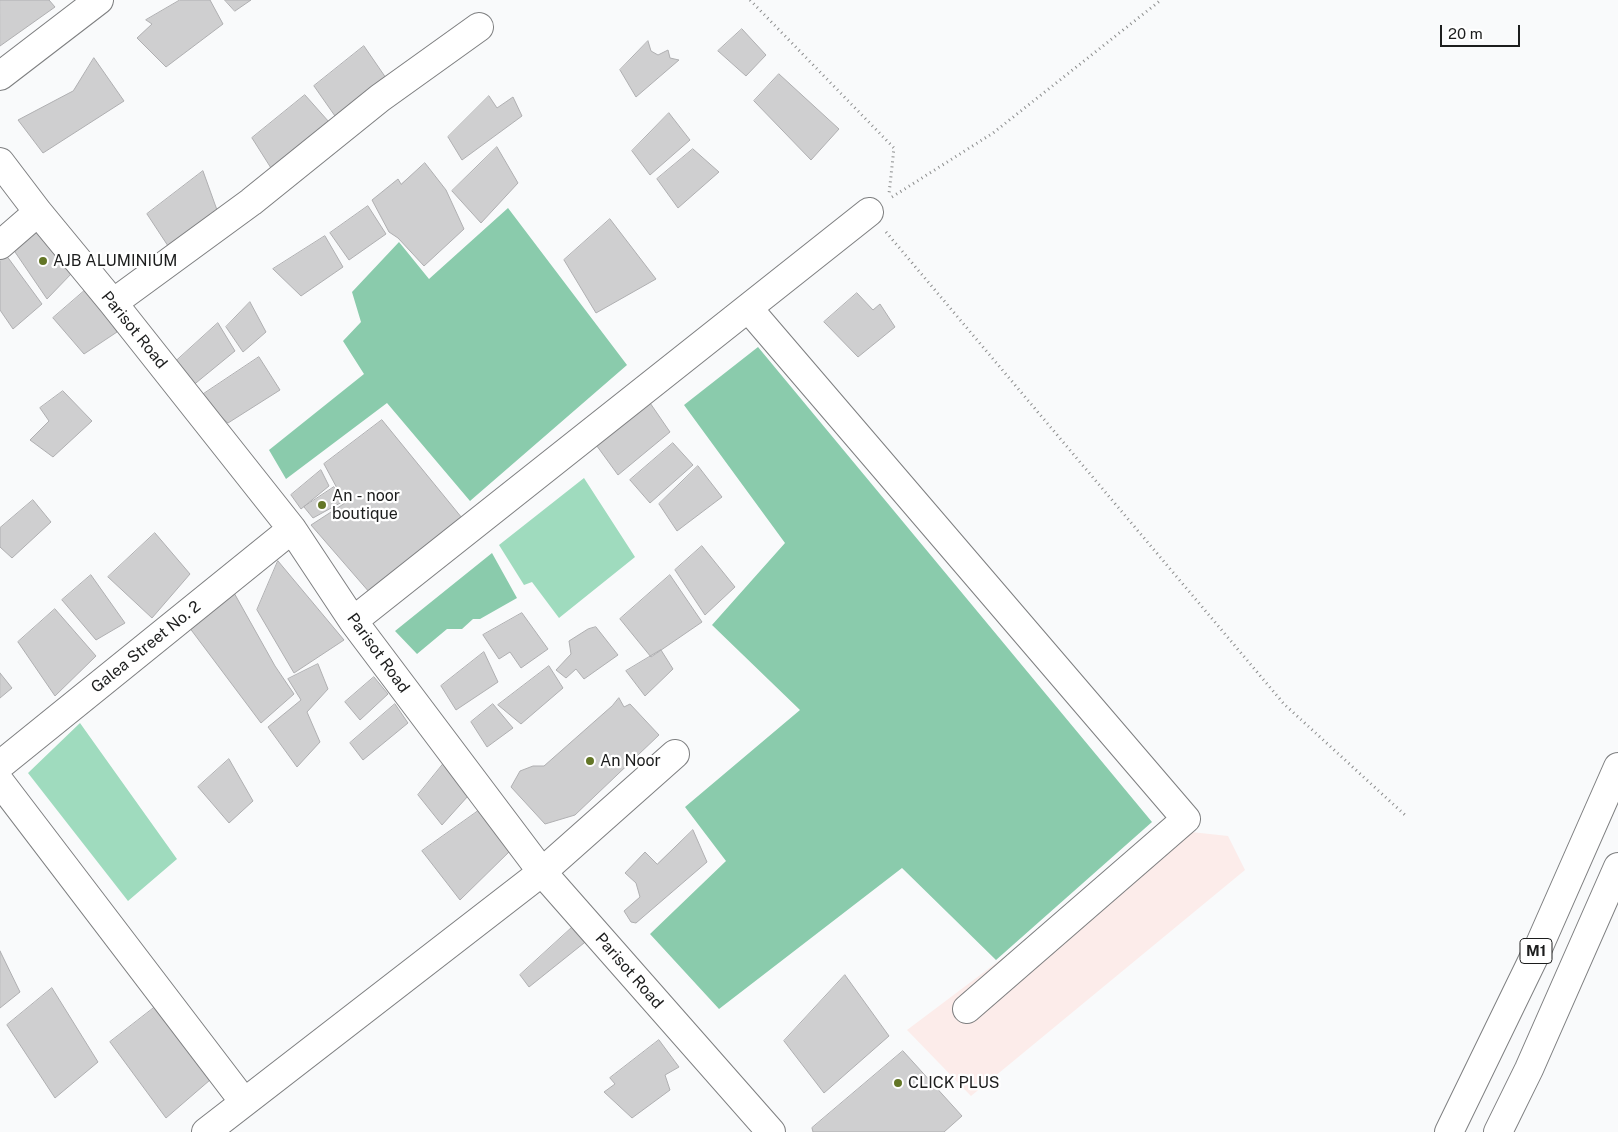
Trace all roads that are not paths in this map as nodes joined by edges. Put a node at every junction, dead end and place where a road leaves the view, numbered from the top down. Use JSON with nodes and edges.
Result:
{"nodes":[{"id":1,"x":99,"y":0,"type":"edge"},
{"id":2,"x":479,"y":27,"type":"dead end"},
{"id":3,"x":0,"y":76,"type":"edge"},
{"id":4,"x":0,"y":162,"type":"edge"},
{"id":5,"x":38,"y":212,"type":"junction"},
{"id":6,"x":869,"y":212,"type":"road end"},
{"id":7,"x":0,"y":246,"type":"edge"},
{"id":8,"x":113,"y":303,"type":"junction"},
{"id":9,"x":748,"y":308,"type":"junction"},
{"id":10,"x":292,"y":530,"type":"junction"},
{"id":11,"x":353,"y":621,"type":"junction"},
{"id":12,"x":675,"y":754,"type":"dead end"},
{"id":13,"x":0,"y":765,"type":"edge"},
{"id":14,"x":1618,"y":768,"type":"edge"},
{"id":15,"x":0,"y":782,"type":"edge"},
{"id":16,"x":1618,"y":867,"type":"edge"},
{"id":17,"x":542,"y":872,"type":"junction"},
{"id":18,"x":967,"y":1009,"type":"dead end"},
{"id":19,"x":244,"y":1102,"type":"junction"},
{"id":20,"x":206,"y":1132,"type":"edge"},
{"id":21,"x":771,"y":1132,"type":"edge"},
{"id":22,"x":1449,"y":1132,"type":"edge"},
{"id":23,"x":1498,"y":1132,"type":"edge"}],
"edges":[{"from":1,"to":3,"type":"main road"},
{"from":2,"to":8,"type":"main road"},
{"from":4,"to":5,"type":"main road","name":"Parisot Road"},
{"from":5,"to":7,"type":"main road"},
{"from":5,"to":8,"type":"main road","name":"Parisot Road"},
{"from":6,"to":9,"type":"main road"},
{"from":8,"to":10,"type":"main road","name":"Parisot Road"},
{"from":9,"to":11,"type":"main road"},
{"from":9,"to":18,"type":"main road"},
{"from":10,"to":11,"type":"main road","name":"Parisot Road"},
{"from":10,"to":13,"type":"main road","name":"Galea Street No. 2"},
{"from":11,"to":17,"type":"main road","name":"Parisot Road"},
{"from":12,"to":17,"type":"main road"},
{"from":14,"to":22,"type":"main road","number":"M1"},
{"from":15,"to":19,"type":"main road"},
{"from":16,"to":23,"type":"main road","number":"M1"},
{"from":17,"to":19,"type":"main road"},
{"from":17,"to":21,"type":"main road","name":"Parisot Road"},
{"from":19,"to":20,"type":"main road"}]}
